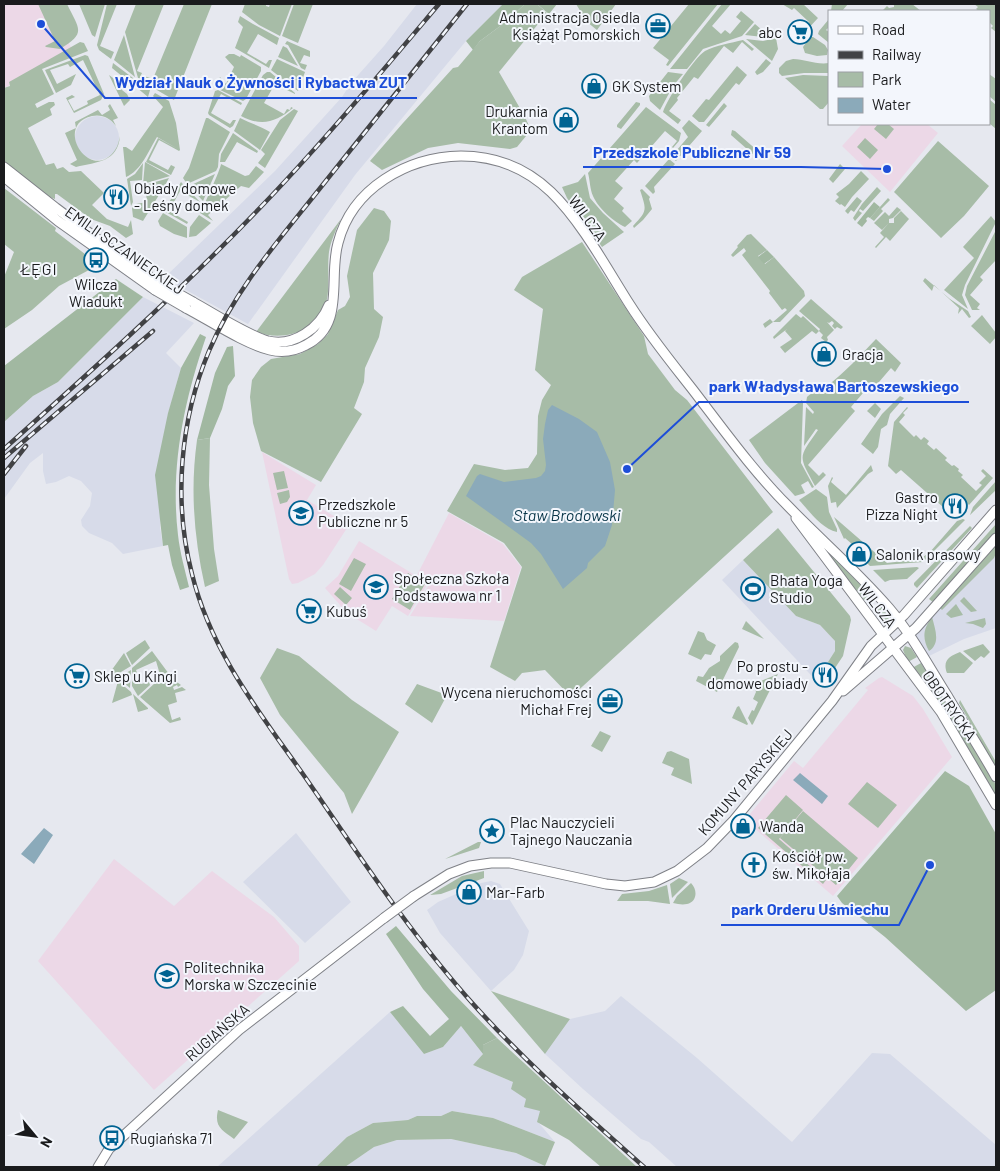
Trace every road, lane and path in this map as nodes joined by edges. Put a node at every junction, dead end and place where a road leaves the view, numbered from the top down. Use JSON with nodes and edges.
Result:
{"nodes":[{"id":1,"x":4,"y":167,"type":"edge"},
{"id":2,"x":4,"y":178,"type":"edge"},
{"id":3,"x":158,"y":287,"type":"junction"},
{"id":4,"x":334,"y":289,"type":"junction"},
{"id":5,"x":189,"y":305,"type":"junction"},
{"id":6,"x":261,"y":338,"type":"joint"},
{"id":7,"x":264,"y":348,"type":"joint"},
{"id":8,"x":787,"y":506,"type":"junction"},
{"id":9,"x":996,"y":510,"type":"edge"},
{"id":10,"x":996,"y":538,"type":"edge"},
{"id":11,"x":899,"y":621,"type":"junction"},
{"id":12,"x":883,"y":635,"type":"junction"},
{"id":13,"x":909,"y":635,"type":"junction"},
{"id":14,"x":894,"y":649,"type":"junction"},
{"id":15,"x":832,"y":701,"type":"junction"},
{"id":16,"x":996,"y":777,"type":"edge"},
{"id":17,"x":996,"y":805,"type":"edge"},
{"id":18,"x":497,"y":862,"type":"joint"},
{"id":19,"x":98,"y":1167,"type":"edge"}],
"edges":[{"from":1,"to":3,"type":"street","name":"EMILII SCZANIECKIEJ"},
{"from":2,"to":3,"type":"street","name":"EMILII SCZANIECKIEJ"},
{"from":3,"to":5,"type":"street","name":"EMILII SCZANIECKIEJ","bridge":true},
{"from":4,"to":6,"type":"street","name":"WILCZA"},
{"from":4,"to":7,"type":"street","name":"WILCZA"},
{"from":4,"to":8,"type":"street","name":"WILCZA"},
{"from":5,"to":6,"type":"street","name":"EMILII SCZANIECKIEJ"},
{"from":5,"to":7,"type":"street","name":"EMILII SCZANIECKIEJ"},
{"from":8,"to":11,"type":"street","name":"WILCZA"},
{"from":8,"to":12,"type":"street","name":"WILCZA"},
{"from":9,"to":11,"type":"street","name":"KOMUNY PARYSKIEJ"},
{"from":10,"to":13,"type":"street","name":"KOMUNY PARYSKIEJ"},
{"from":11,"to":12,"type":"street","name":"KOMUNY PARYSKIEJ"},
{"from":11,"to":13,"type":"street","name":"WILCZA"},
{"from":12,"to":14,"type":"street","name":"WILCZA"},
{"from":12,"to":15,"type":"street","name":"KOMUNY PARYSKIEJ"},
{"from":13,"to":14,"type":"street","name":"KOMUNY PARYSKIEJ"},
{"from":13,"to":16,"type":"street","name":"OBOTRYCKA"},
{"from":14,"to":15,"type":"street","name":"KOMUNY PARYSKIEJ"},
{"from":14,"to":17,"type":"street","name":"OBOTRYCKA"},
{"from":15,"to":18,"type":"street","name":"KOMUNY PARYSKIEJ"},
{"from":18,"to":19,"type":"street","name":"RUGIAŃSKA","bridge":true}]}
